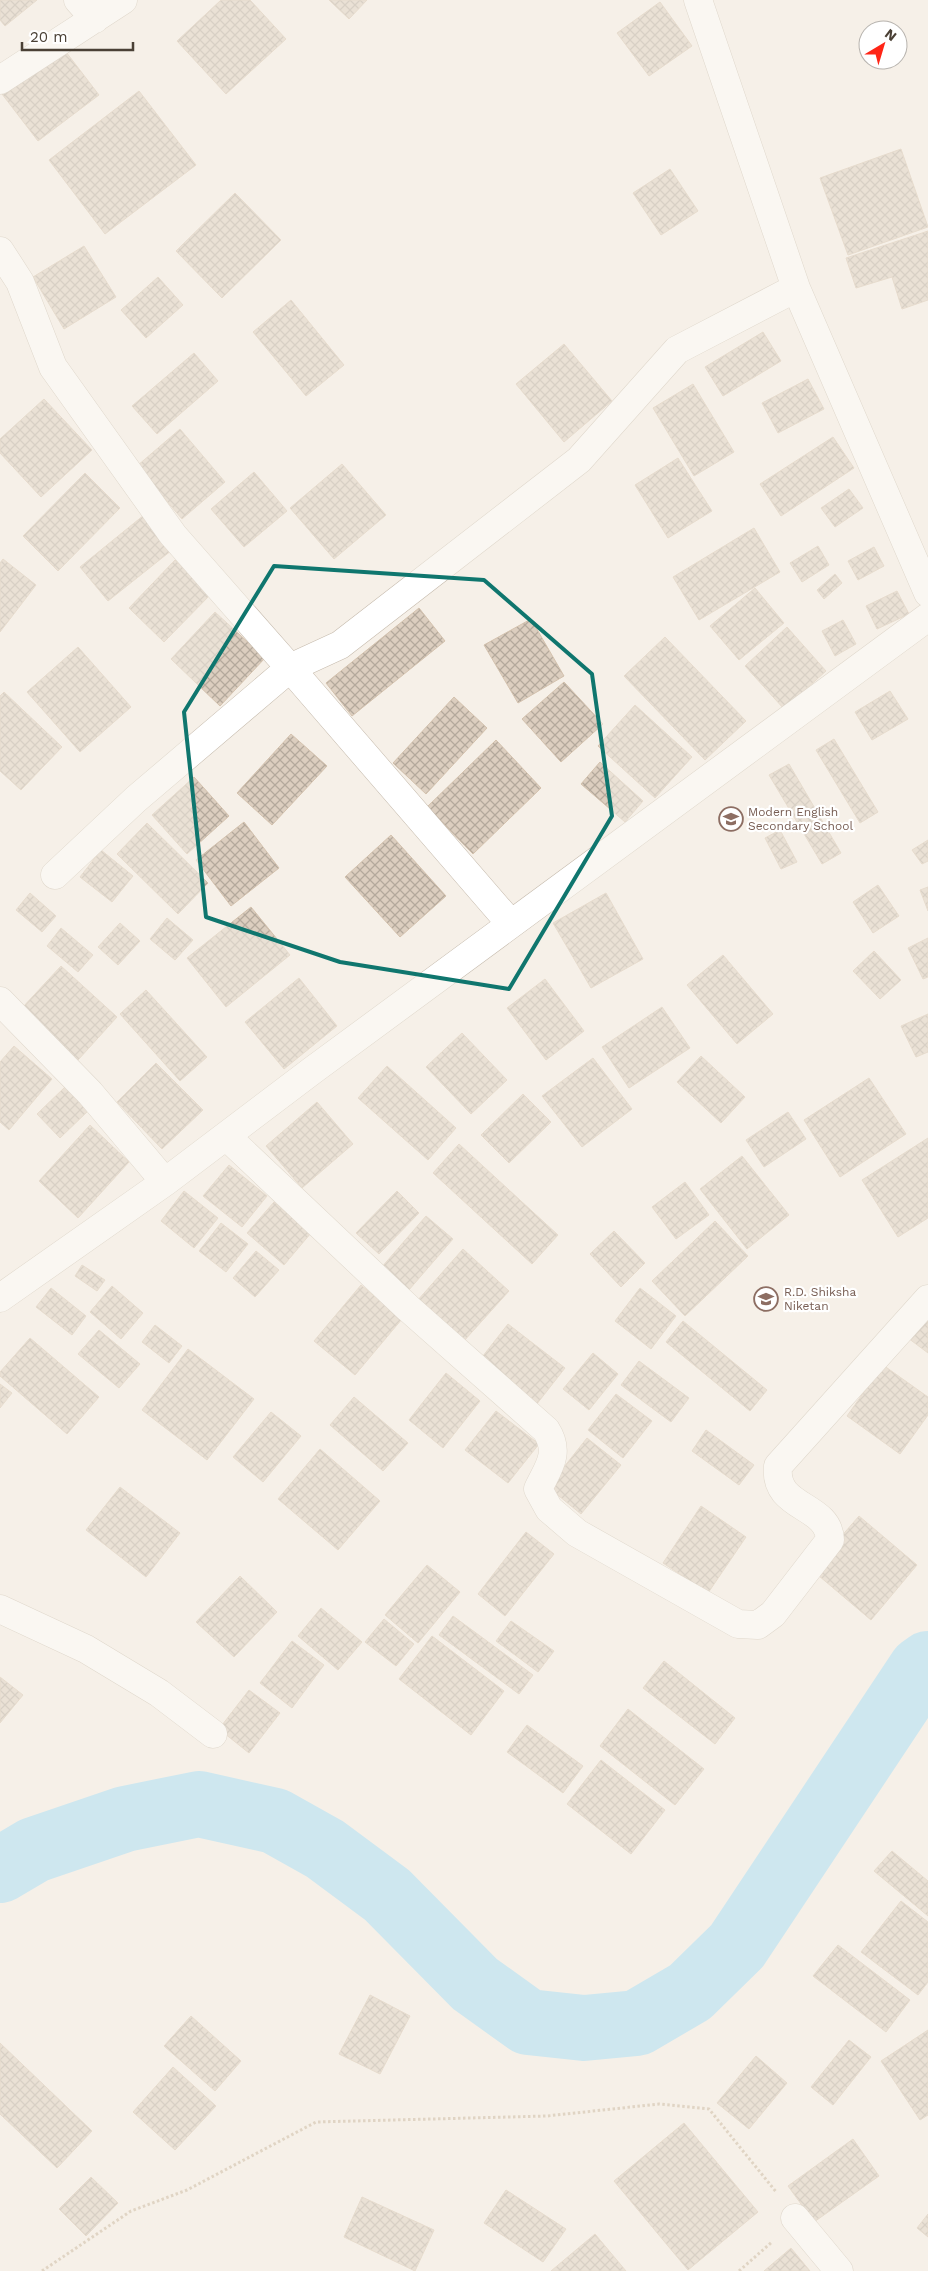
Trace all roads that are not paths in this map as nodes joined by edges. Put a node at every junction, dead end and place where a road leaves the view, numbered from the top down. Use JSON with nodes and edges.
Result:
{"nodes":[{"id":1,"x":123,"y":0,"type":"edge"},
{"id":2,"x":698,"y":0,"type":"edge"},
{"id":3,"x":86,"y":10,"type":"edge"},
{"id":4,"x":0,"y":80,"type":"edge"},
{"id":5,"x":0,"y":250,"type":"edge"},
{"id":6,"x":796,"y":288,"type":"junction"},
{"id":7,"x":928,"y":593,"type":"edge"},
{"id":8,"x":928,"y":617,"type":"edge"},
{"id":9,"x":290,"y":668,"type":"junction"},
{"id":10,"x":55,"y":875,"type":"dead end"},
{"id":11,"x":511,"y":924,"type":"junction"},
{"id":12,"x":0,"y":1001,"type":"edge"},
{"id":13,"x":226,"y":1136,"type":"junction"},
{"id":14,"x":165,"y":1182,"type":"junction"},
{"id":15,"x":0,"y":1298,"type":"edge"},
{"id":16,"x":928,"y":1299,"type":"edge"},
{"id":17,"x":0,"y":1609,"type":"edge"},
{"id":18,"x":213,"y":1734,"type":"dead end"},
{"id":19,"x":789,"y":2209,"type":"road end"},
{"id":20,"x":839,"y":2271,"type":"edge"}],
"edges":[{"from":1,"to":3,"type":"street"},
{"from":2,"to":6,"type":"street"},
{"from":3,"to":4,"type":"street"},
{"from":5,"to":9,"type":"street"},
{"from":6,"to":7,"type":"street"},
{"from":6,"to":9,"type":"street"},
{"from":8,"to":11,"type":"street"},
{"from":9,"to":10,"type":"street"},
{"from":9,"to":11,"type":"street"},
{"from":11,"to":13,"type":"street"},
{"from":12,"to":14,"type":"street"},
{"from":13,"to":14,"type":"street"},
{"from":13,"to":16,"type":"street"},
{"from":14,"to":15,"type":"street"},
{"from":17,"to":18,"type":"street"},
{"from":19,"to":20,"type":"street"}]}
